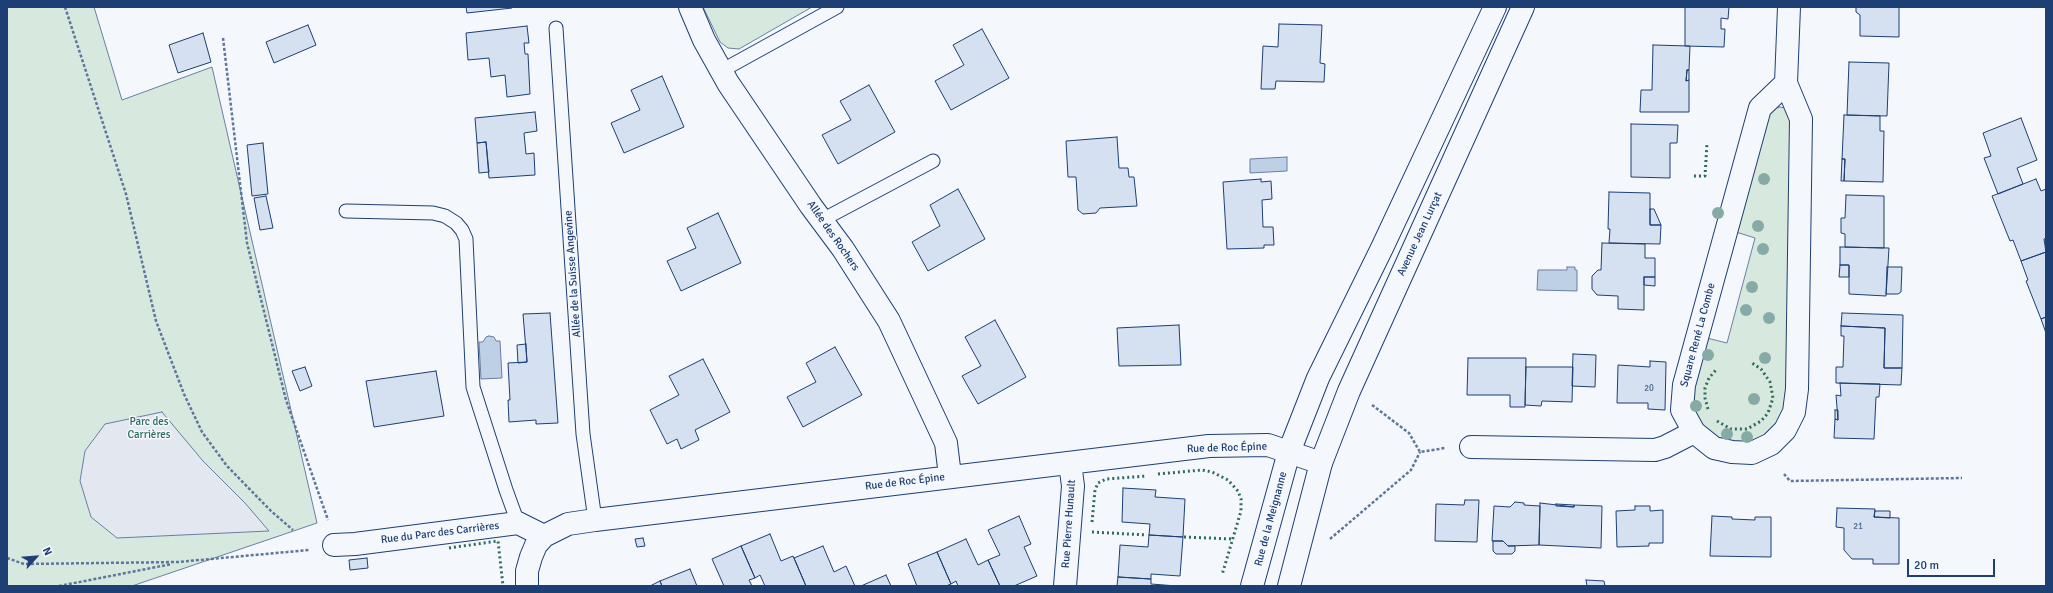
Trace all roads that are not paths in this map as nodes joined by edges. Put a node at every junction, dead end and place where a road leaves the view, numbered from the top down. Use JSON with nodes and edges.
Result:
{"nodes":[{"id":1,"x":690,"y":7,"type":"edge"},
{"id":2,"x":837,"y":7,"type":"edge"},
{"id":3,"x":1495,"y":7,"type":"edge"},
{"id":4,"x":1523,"y":7,"type":"edge"},
{"id":5,"x":1789,"y":7,"type":"edge"},
{"id":6,"x":556,"y":28,"type":"dead end"},
{"id":7,"x":721,"y":71,"type":"junction"},
{"id":8,"x":1786,"y":83,"type":"junction"},
{"id":9,"x":933,"y":161,"type":"dead end"},
{"id":10,"x":346,"y":211,"type":"dead end"},
{"id":11,"x":822,"y":220,"type":"junction"},
{"id":12,"x":1694,"y":432,"type":"junction"},
{"id":13,"x":1471,"y":447,"type":"road end"},
{"id":14,"x":1289,"y":452,"type":"junction"},
{"id":15,"x":1070,"y":463,"type":"junction"},
{"id":16,"x":1320,"y":463,"type":"junction"},
{"id":17,"x":950,"y":476,"type":"junction"},
{"id":18,"x":595,"y":520,"type":"junction"},
{"id":19,"x":518,"y":523,"type":"junction"},
{"id":20,"x":544,"y":536,"type":"junction"},
{"id":21,"x":334,"y":545,"type":"road end"},
{"id":22,"x":527,"y":586,"type":"edge"},
{"id":23,"x":1065,"y":586,"type":"edge"},
{"id":24,"x":1252,"y":586,"type":"edge"},
{"id":25,"x":1289,"y":586,"type":"edge"}],
"edges":[{"from":1,"to":7,"type":"street","name":"Allée des Rochers"},
{"from":2,"to":7,"type":"lane"},
{"from":3,"to":14,"type":"street"},
{"from":4,"to":16,"type":"street","name":"Avenue Jean Lurçat"},
{"from":5,"to":8,"type":"street","name":"Square René La Combe"},
{"from":6,"to":18,"type":"lane","name":"Allée de la Suisse Angevine"},
{"from":7,"to":11,"type":"street","name":"Allée des Rochers"},
{"from":8,"to":12,"type":"street","name":"Square René La Combe"},
{"from":8,"to":12,"type":"street","name":"Square René La Combe"},
{"from":9,"to":11,"type":"lane"},
{"from":10,"to":19,"type":"lane"},
{"from":11,"to":17,"type":"street","name":"Allée des Rochers"},
{"from":12,"to":13,"type":"street"},
{"from":14,"to":15,"type":"street","name":"Rue de Roc Épine"},
{"from":14,"to":16,"type":"street","name":"Rue de Roc Épine"},
{"from":14,"to":24,"type":"street","name":"Rue de la Meignanne"},
{"from":15,"to":17,"type":"street","name":"Rue de Roc Épine"},
{"from":15,"to":23,"type":"street","name":"Rue Pierre Hunault"},
{"from":16,"to":25,"type":"street"},
{"from":17,"to":18,"type":"street","name":"Rue de Roc Épine"},
{"from":18,"to":20,"type":"street","name":"Rue de Roc Épine"},
{"from":19,"to":20,"type":"street"},
{"from":19,"to":21,"type":"street","name":"Rue du Parc des Carrières"},
{"from":20,"to":22,"type":"street","name":"Rue de Roc Épine"}]}
